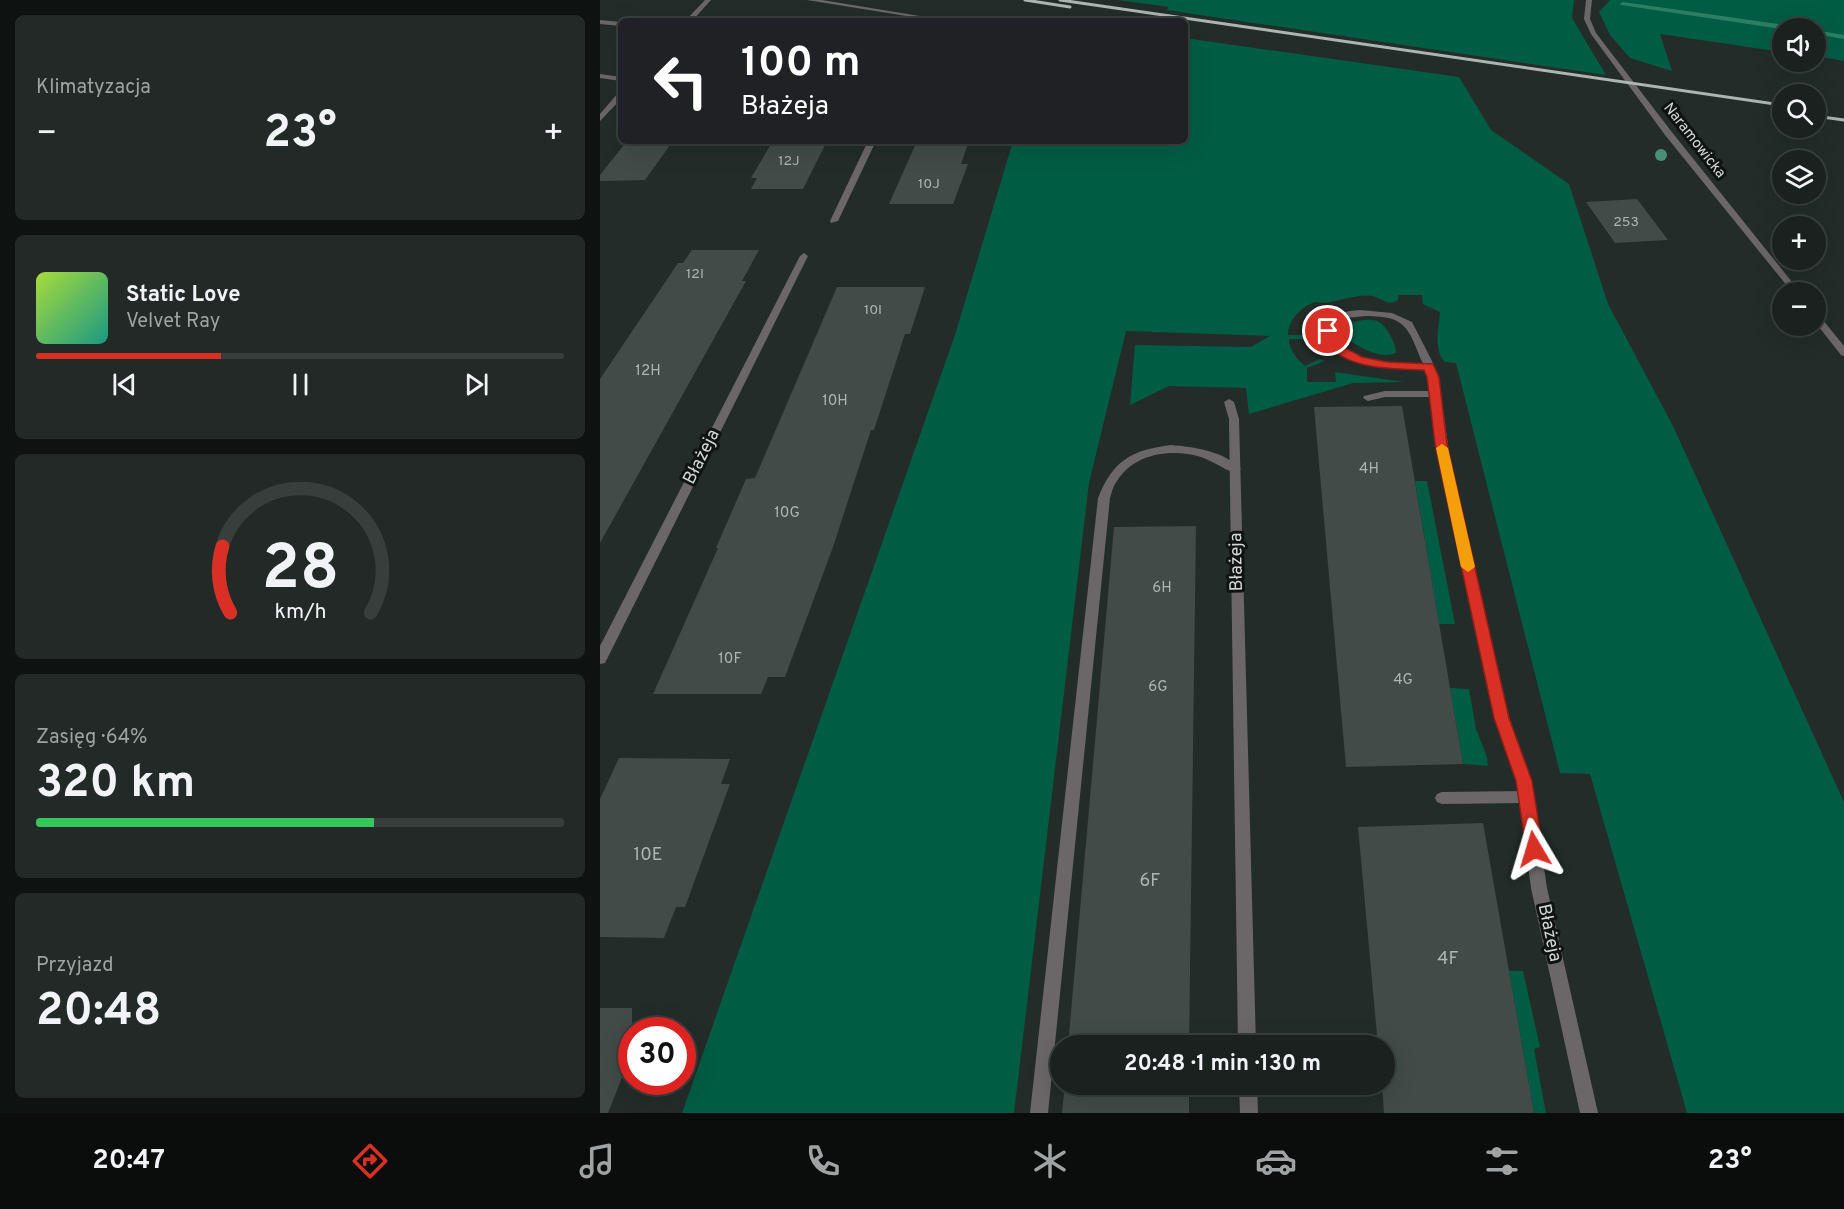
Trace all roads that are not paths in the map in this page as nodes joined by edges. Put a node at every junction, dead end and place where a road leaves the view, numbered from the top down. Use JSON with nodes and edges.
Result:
{"nodes":[{"id":1,"x":708,"y":0,"type":"edge"},
{"id":2,"x":810,"y":0,"type":"edge"},
{"id":3,"x":1589,"y":0,"type":"edge"},
{"id":4,"x":691,"y":18,"type":"edge"},
{"id":5,"x":929,"y":18,"type":"edge"},
{"id":6,"x":600,"y":22,"type":"edge"},
{"id":7,"x":618,"y":24,"type":"edge"},
{"id":8,"x":600,"y":76,"type":"edge"},
{"id":9,"x":618,"y":79,"type":"edge"},
{"id":10,"x":618,"y":98,"type":"edge"},
{"id":11,"x":600,"y":118,"type":"edge"},
{"id":12,"x":871,"y":144,"type":"edge"},
{"id":13,"x":834,"y":221,"type":"dead end"},
{"id":14,"x":804,"y":256,"type":"dead end"},
{"id":15,"x":1788,"y":282,"type":"edge"},
{"id":16,"x":1826,"y":330,"type":"edge"},
{"id":17,"x":1844,"y":353,"type":"edge"},
{"id":18,"x":1429,"y":367,"type":"junction"},
{"id":19,"x":1437,"y":394,"type":"junction"},
{"id":20,"x":1368,"y":398,"type":"dead end"},
{"id":21,"x":1229,"y":402,"type":"dead end"},
{"id":22,"x":1236,"y":469,"type":"junction"},
{"id":23,"x":600,"y":658,"type":"edge"},
{"id":24,"x":1527,"y":797,"type":"junction"},
{"id":25,"x":1442,"y":798,"type":"dead end"},
{"id":26,"x":1247,"y":1035,"type":"edge"},
{"id":27,"x":1248,"y":1095,"type":"edge"},
{"id":28,"x":1039,"y":1113,"type":"edge"},
{"id":29,"x":1249,"y":1113,"type":"edge"},
{"id":30,"x":1589,"y":1113,"type":"edge"}],
"edges":[{"from":1,"to":4,"type":"street"},
{"from":2,"to":5,"type":"street"},
{"from":3,"to":15,"type":"street","name":"Naramowicka"},
{"from":6,"to":7,"type":"street"},
{"from":8,"to":9,"type":"street"},
{"from":10,"to":11,"type":"street"},
{"from":12,"to":13,"type":"street"},
{"from":14,"to":23,"type":"street","name":"Błażeja"},
{"from":16,"to":17,"type":"street"},
{"from":18,"to":18,"type":"street","name":"Błażeja"},
{"from":18,"to":19,"type":"street","name":"Błażeja"},
{"from":19,"to":20,"type":"street"},
{"from":19,"to":24,"type":"street","name":"Błażeja"},
{"from":21,"to":22,"type":"street","name":"Błażeja"},
{"from":22,"to":26,"type":"street","name":"Błażeja"},
{"from":22,"to":28,"type":"street"},
{"from":24,"to":25,"type":"street"},
{"from":24,"to":30,"type":"street","name":"Błażeja"},
{"from":27,"to":29,"type":"street"}]}
